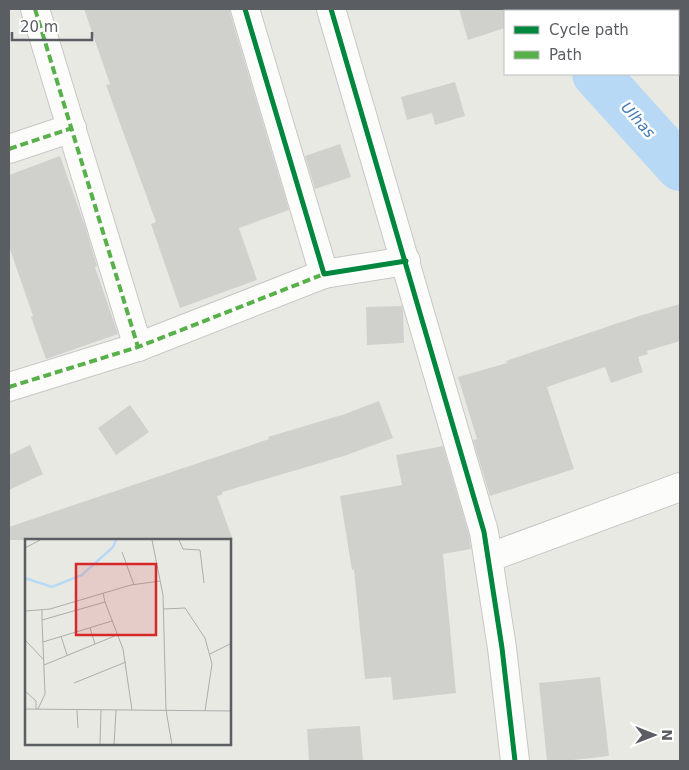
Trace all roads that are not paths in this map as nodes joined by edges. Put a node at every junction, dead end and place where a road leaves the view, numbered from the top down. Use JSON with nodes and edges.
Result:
{"nodes":[{"id":1,"x":35,"y":9,"type":"edge"},
{"id":2,"x":245,"y":9,"type":"edge"},
{"id":3,"x":332,"y":9,"type":"edge"},
{"id":4,"x":72,"y":128,"type":"junction"},
{"id":5,"x":9,"y":149,"type":"edge"},
{"id":6,"x":406,"y":261,"type":"junction"},
{"id":7,"x":324,"y":274,"type":"junction"},
{"id":8,"x":138,"y":347,"type":"junction"},
{"id":9,"x":9,"y":388,"type":"edge"},
{"id":10,"x":680,"y":487,"type":"edge"},
{"id":11,"x":488,"y":558,"type":"junction"},
{"id":12,"x":515,"y":761,"type":"edge"}],
"edges":[{"from":1,"to":4,"type":"street"},
{"from":2,"to":7,"type":"street"},
{"from":3,"to":6,"type":"street"},
{"from":4,"to":5,"type":"street"},
{"from":4,"to":8,"type":"street"},
{"from":6,"to":7,"type":"street"},
{"from":6,"to":11,"type":"street"},
{"from":7,"to":8,"type":"street"},
{"from":8,"to":9,"type":"street"},
{"from":10,"to":11,"type":"street"},
{"from":11,"to":12,"type":"street"}]}
